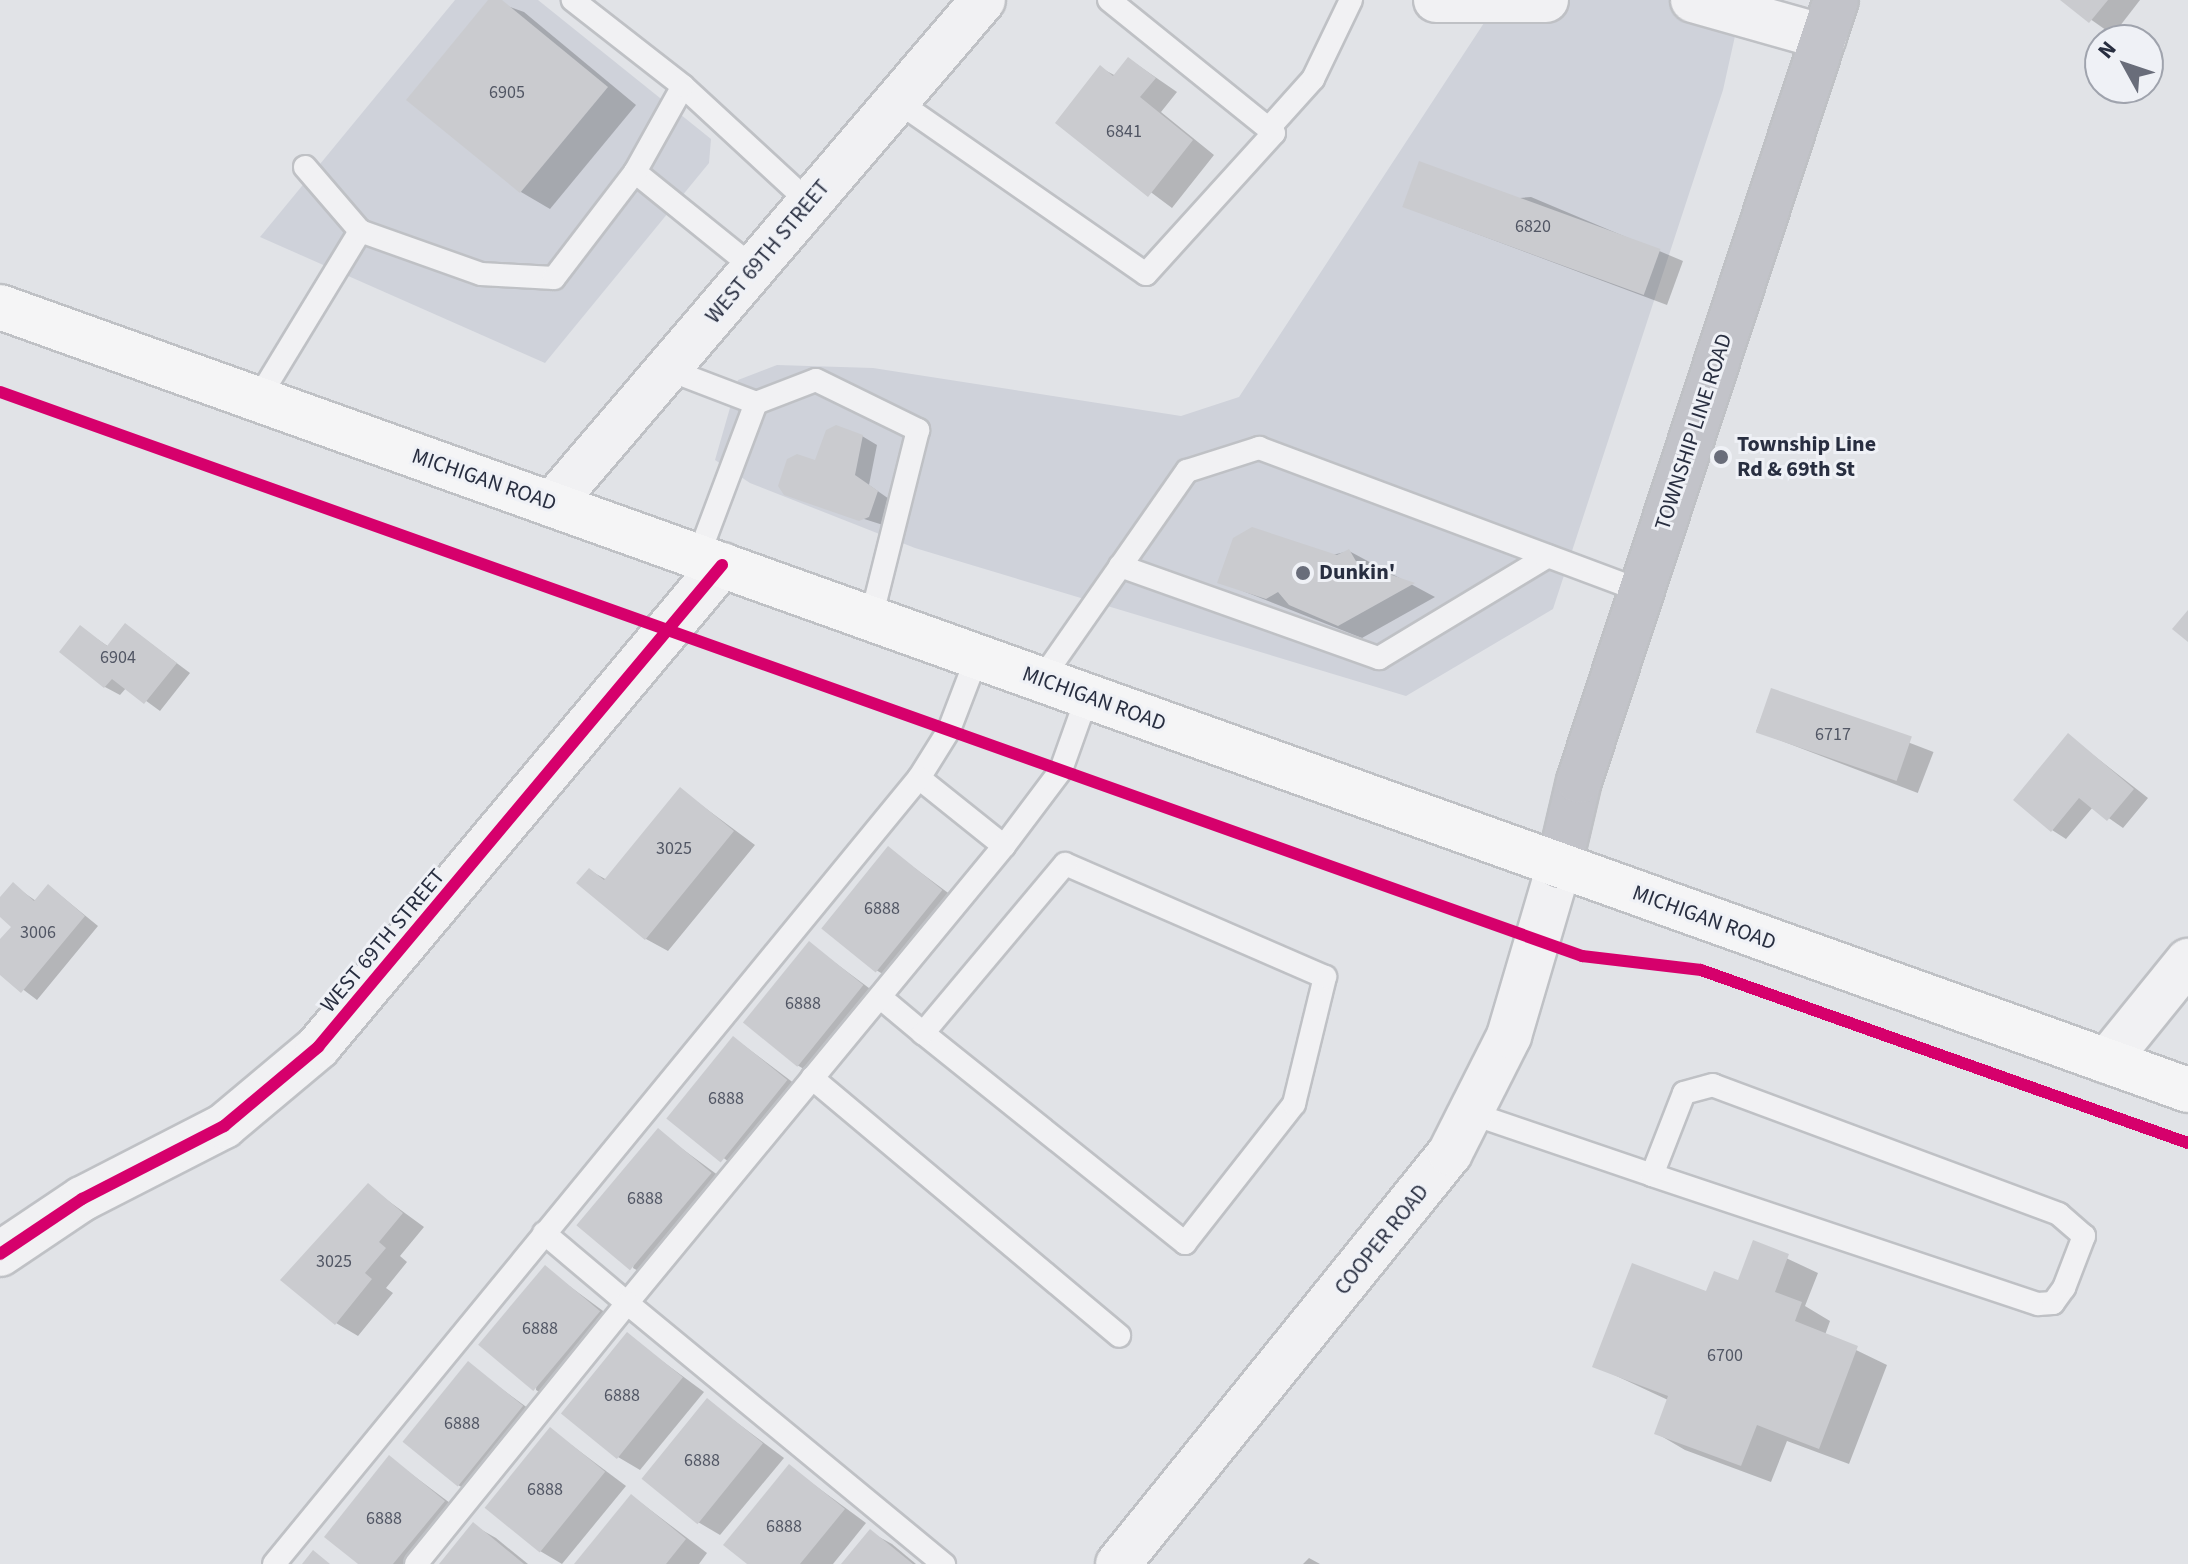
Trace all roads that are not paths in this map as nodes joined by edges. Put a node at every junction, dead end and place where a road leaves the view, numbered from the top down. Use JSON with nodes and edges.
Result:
{"nodes":[{"id":1,"x":573,"y":0,"type":"edge"},
{"id":2,"x":983,"y":0,"type":"edge"},
{"id":3,"x":1109,"y":0,"type":"edge"},
{"id":4,"x":1351,"y":0,"type":"edge"},
{"id":5,"x":1436,"y":0,"type":"edge"},
{"id":6,"x":1546,"y":0,"type":"edge"},
{"id":7,"x":1693,"y":0,"type":"edge"},
{"id":8,"x":1830,"y":18,"type":"edge"},
{"id":9,"x":683,"y":86,"type":"junction"},
{"id":10,"x":897,"y":101,"type":"junction"},
{"id":11,"x":1269,"y":128,"type":"junction"},
{"id":12,"x":305,"y":167,"type":"dead end"},
{"id":13,"x":635,"y":172,"type":"junction"},
{"id":14,"x":810,"y":203,"type":"junction"},
{"id":15,"x":360,"y":231,"type":"junction"},
{"id":16,"x":754,"y":268,"type":"junction"},
{"id":17,"x":0,"y":307,"type":"edge"},
{"id":18,"x":667,"y":369,"type":"junction"},
{"id":19,"x":258,"y":399,"type":"junction"},
{"id":20,"x":756,"y":403,"type":"junction"},
{"id":21,"x":552,"y":504,"type":"junction"},
{"id":22,"x":1548,"y":556,"type":"junction"},
{"id":23,"x":710,"y":561,"type":"junction"},
{"id":24,"x":1120,"y":566,"type":"junction"},
{"id":25,"x":1641,"y":591,"type":"junction"},
{"id":26,"x":871,"y":619,"type":"junction"},
{"id":27,"x":977,"y":657,"type":"junction"},
{"id":28,"x":1041,"y":680,"type":"junction"},
{"id":29,"x":1087,"y":697,"type":"junction"},
{"id":30,"x":919,"y":778,"type":"junction"},
{"id":31,"x":1004,"y":846,"type":"junction"},
{"id":32,"x":1559,"y":866,"type":"junction"},
{"id":33,"x":2188,"y":961,"type":"edge"},
{"id":34,"x":880,"y":997,"type":"junction"},
{"id":35,"x":923,"y":1033,"type":"junction"},
{"id":36,"x":2107,"y":1061,"type":"junction"},
{"id":37,"x":812,"y":1078,"type":"junction"},
{"id":38,"x":2188,"y":1090,"type":"edge"},
{"id":39,"x":1473,"y":1114,"type":"junction"},
{"id":40,"x":1652,"y":1175,"type":"junction"},
{"id":41,"x":544,"y":1233,"type":"junction"},
{"id":42,"x":0,"y":1254,"type":"edge"},
{"id":43,"x":627,"y":1303,"type":"junction"},
{"id":44,"x":1119,"y":1336,"type":"dead end"},
{"id":45,"x":274,"y":1564,"type":"edge"},
{"id":46,"x":416,"y":1564,"type":"edge"},
{"id":47,"x":944,"y":1564,"type":"edge"},
{"id":48,"x":1118,"y":1564,"type":"edge"}],
"edges":[{"from":1,"to":9,"type":"lane"},
{"from":2,"to":10,"type":"street","name":"WEST 69TH STREET"},
{"from":3,"to":11,"type":"lane"},
{"from":4,"to":11,"type":"lane"},
{"from":5,"to":6,"type":"street"},
{"from":7,"to":8,"type":"street"},
{"from":8,"to":25,"type":"main road","name":"TOWNSHIP LINE ROAD"},
{"from":9,"to":13,"type":"lane"},
{"from":9,"to":14,"type":"lane"},
{"from":10,"to":11,"type":"lane"},
{"from":10,"to":14,"type":"street","name":"WEST 69TH STREET"},
{"from":12,"to":15,"type":"lane"},
{"from":13,"to":15,"type":"lane"},
{"from":13,"to":16,"type":"lane"},
{"from":14,"to":16,"type":"street","name":"WEST 69TH STREET"},
{"from":15,"to":19,"type":"lane"},
{"from":16,"to":18,"type":"street","name":"WEST 69TH STREET"},
{"from":17,"to":19,"type":"main road","name":"MICHIGAN ROAD"},
{"from":18,"to":20,"type":"lane"},
{"from":18,"to":21,"type":"street","name":"WEST 69TH STREET"},
{"from":19,"to":21,"type":"main road","name":"MICHIGAN ROAD"},
{"from":20,"to":23,"type":"lane"},
{"from":20,"to":26,"type":"lane"},
{"from":21,"to":23,"type":"main road","name":"MICHIGAN ROAD"},
{"from":22,"to":24,"type":"lane"},
{"from":22,"to":24,"type":"lane"},
{"from":22,"to":25,"type":"lane"},
{"from":23,"to":26,"type":"main road","name":"MICHIGAN ROAD"},
{"from":23,"to":42,"type":"street","name":"WEST 69TH STREET"},
{"from":24,"to":28,"type":"lane"},
{"from":25,"to":32,"type":"main road","name":"TOWNSHIP LINE ROAD"},
{"from":26,"to":27,"type":"main road","name":"MICHIGAN ROAD"},
{"from":27,"to":28,"type":"main road","name":"MICHIGAN ROAD"},
{"from":27,"to":30,"type":"lane"},
{"from":28,"to":29,"type":"main road","name":"MICHIGAN ROAD"},
{"from":29,"to":31,"type":"lane"},
{"from":29,"to":32,"type":"main road","name":"MICHIGAN ROAD"},
{"from":30,"to":31,"type":"lane"},
{"from":30,"to":41,"type":"lane"},
{"from":31,"to":34,"type":"lane"},
{"from":32,"to":36,"type":"main road","name":"MICHIGAN ROAD"},
{"from":32,"to":39,"type":"street","name":"COOPER ROAD"},
{"from":33,"to":36,"type":"street"},
{"from":34,"to":35,"type":"lane"},
{"from":34,"to":37,"type":"lane"},
{"from":35,"to":35,"type":"lane"},
{"from":36,"to":38,"type":"main road","name":"MICHIGAN ROAD"},
{"from":37,"to":43,"type":"lane"},
{"from":37,"to":44,"type":"lane"},
{"from":39,"to":40,"type":"lane"},
{"from":39,"to":48,"type":"street","name":"COOPER ROAD"},
{"from":40,"to":40,"type":"lane"},
{"from":41,"to":43,"type":"lane"},
{"from":41,"to":45,"type":"lane"},
{"from":43,"to":46,"type":"lane"},
{"from":43,"to":47,"type":"lane"}]}
